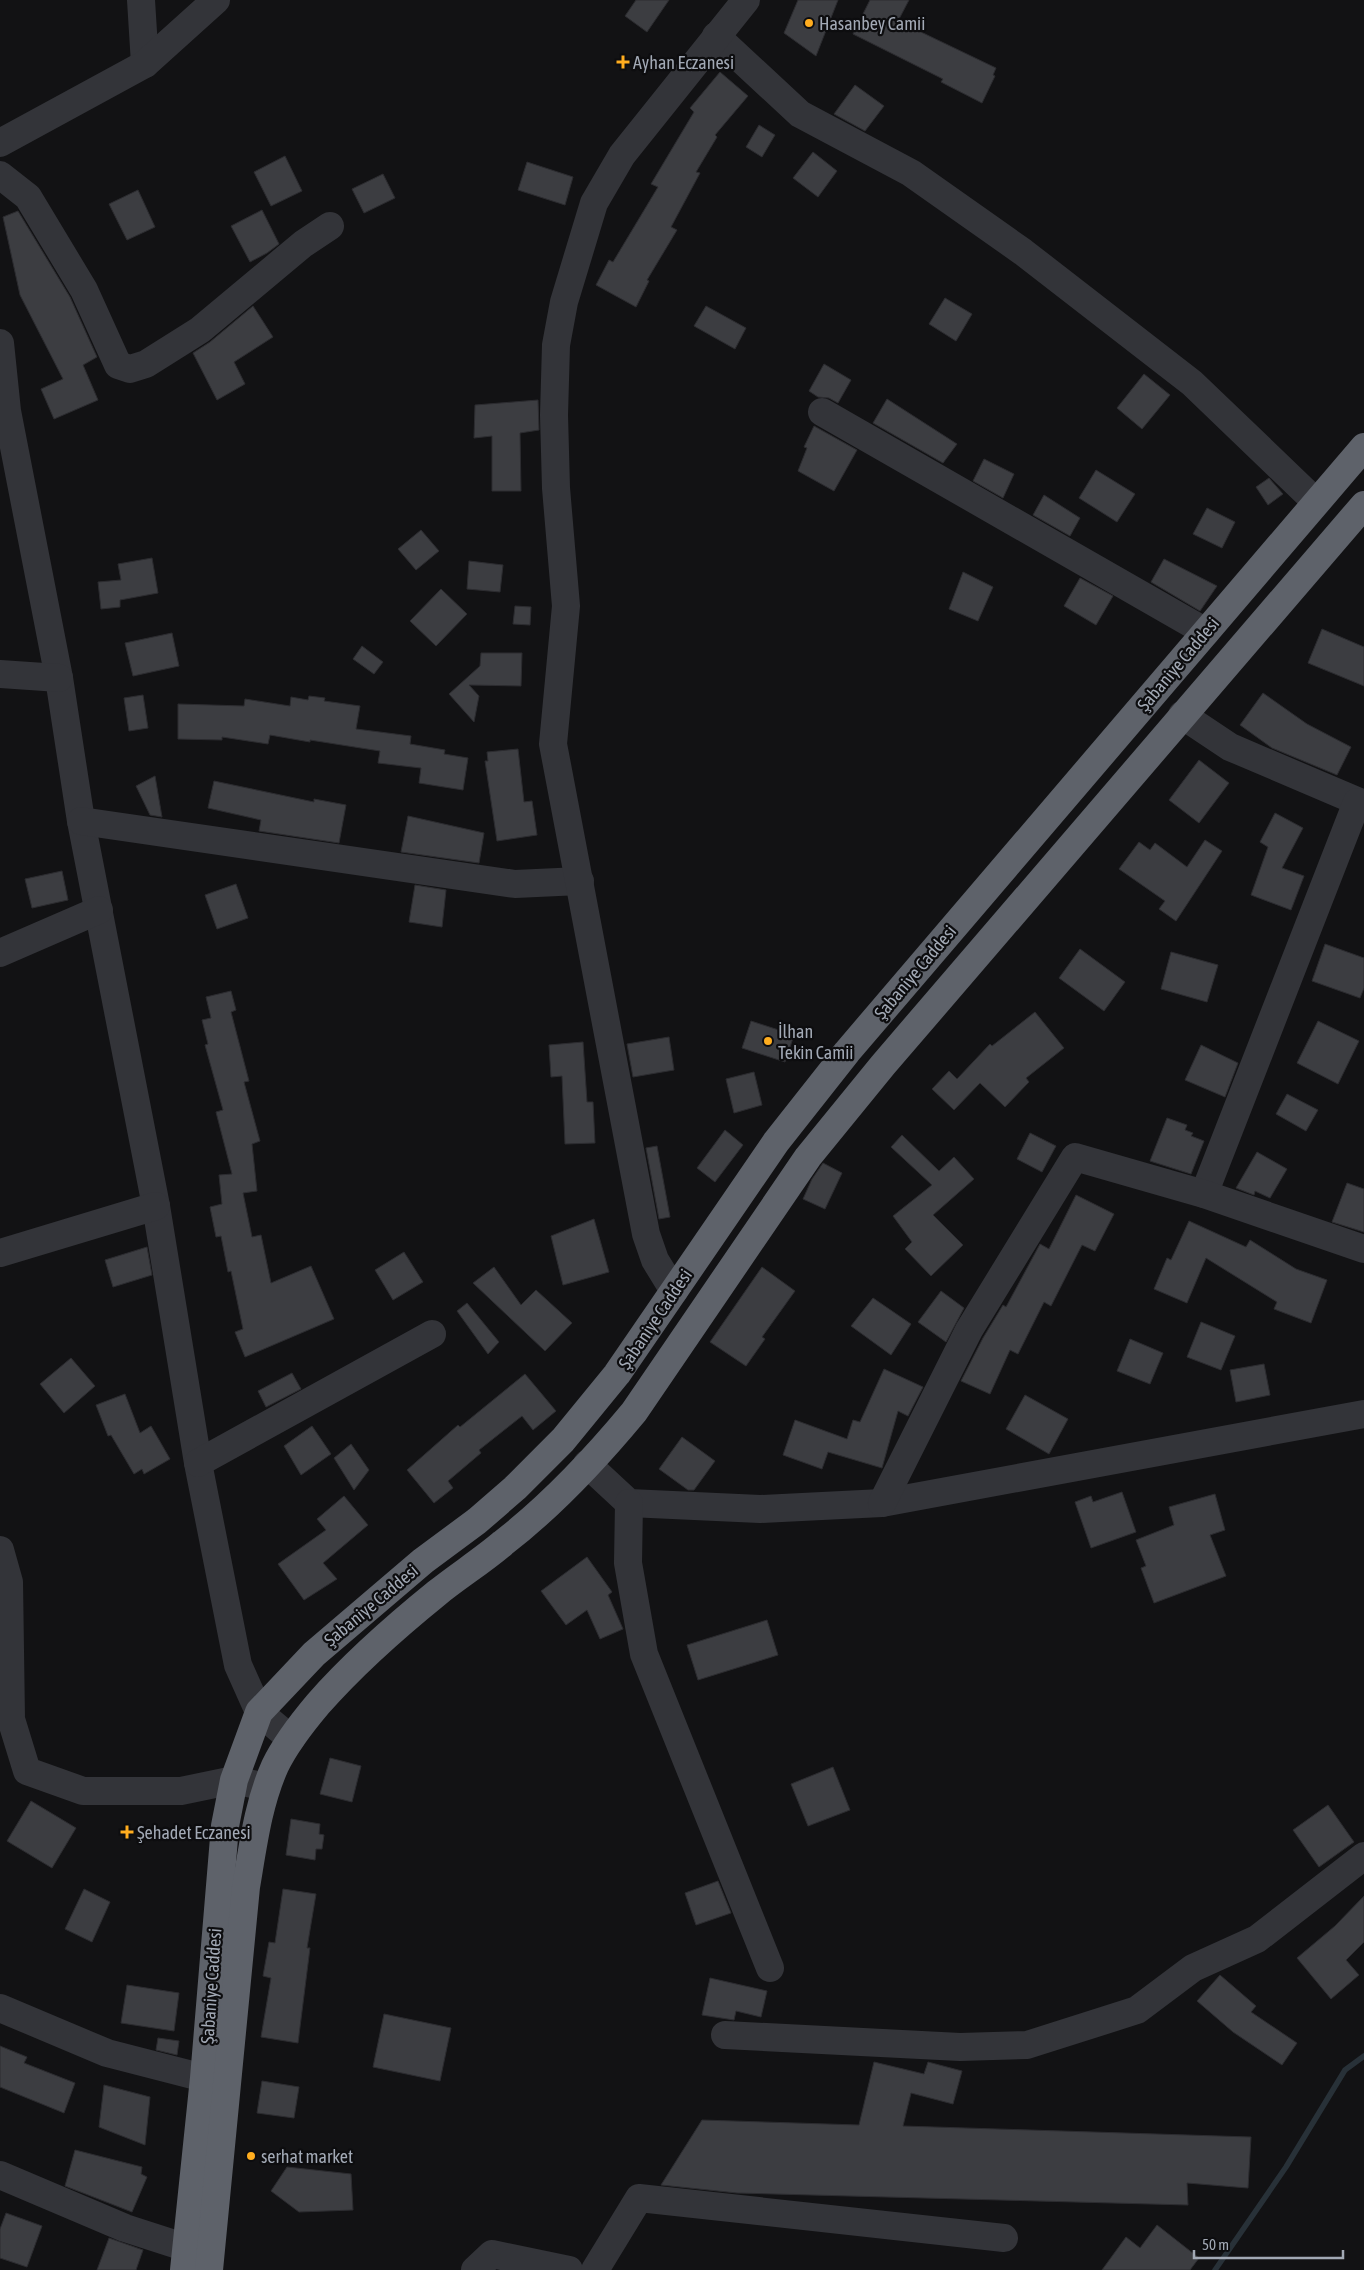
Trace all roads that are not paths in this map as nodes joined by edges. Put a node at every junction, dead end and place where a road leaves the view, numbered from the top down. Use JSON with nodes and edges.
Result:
{"nodes":[{"id":1,"x":141,"y":0,"type":"edge"},
{"id":2,"x":216,"y":0,"type":"edge"},
{"id":3,"x":746,"y":0,"type":"edge"},
{"id":4,"x":716,"y":36,"type":"junction"},
{"id":5,"x":146,"y":64,"type":"junction"},
{"id":6,"x":0,"y":143,"type":"edge"},
{"id":7,"x":0,"y":175,"type":"edge"},
{"id":8,"x":330,"y":226,"type":"dead end"},
{"id":9,"x":0,"y":343,"type":"edge"},
{"id":10,"x":822,"y":412,"type":"dead end"},
{"id":11,"x":1364,"y":447,"type":"edge"},
{"id":12,"x":1316,"y":502,"type":"junction"},
{"id":13,"x":1364,"y":505,"type":"edge"},
{"id":14,"x":1283,"y":540,"type":"junction"},
{"id":15,"x":1312,"y":565,"type":"junction"},
{"id":16,"x":1206,"y":632,"type":"junction"},
{"id":17,"x":0,"y":674,"type":"edge"},
{"id":18,"x":59,"y":678,"type":"junction"},
{"id":19,"x":1182,"y":715,"type":"junction"},
{"id":20,"x":1361,"y":803,"type":"edge"},
{"id":21,"x":82,"y":821,"type":"junction"},
{"id":22,"x":580,"y":881,"type":"junction"},
{"id":23,"x":98,"y":910,"type":"junction"},
{"id":24,"x":0,"y":953,"type":"edge"},
{"id":25,"x":1204,"y":1194,"type":"junction"},
{"id":26,"x":156,"y":1206,"type":"junction"},
{"id":27,"x":1364,"y":1249,"type":"edge"},
{"id":28,"x":0,"y":1253,"type":"edge"},
{"id":29,"x":674,"y":1291,"type":"junction"},
{"id":30,"x":432,"y":1334,"type":"dead end"},
{"id":31,"x":1364,"y":1414,"type":"edge"},
{"id":32,"x":198,"y":1463,"type":"junction"},
{"id":33,"x":587,"y":1464,"type":"junction"},
{"id":34,"x":629,"y":1503,"type":"junction"},
{"id":35,"x":882,"y":1503,"type":"junction"},
{"id":36,"x":0,"y":1550,"type":"edge"},
{"id":37,"x":259,"y":1712,"type":"junction"},
{"id":38,"x":291,"y":1739,"type":"junction"},
{"id":39,"x":234,"y":1780,"type":"junction"},
{"id":40,"x":266,"y":1787,"type":"junction"},
{"id":41,"x":1364,"y":1856,"type":"edge"},
{"id":42,"x":770,"y":1968,"type":"dead end"},
{"id":43,"x":0,"y":2008,"type":"edge"},
{"id":44,"x":726,"y":2036,"type":"dead end"},
{"id":45,"x":204,"y":2078,"type":"junction"},
{"id":46,"x":0,"y":2175,"type":"edge"},
{"id":47,"x":1004,"y":2238,"type":"dead end"},
{"id":48,"x":185,"y":2259,"type":"edge"},
{"id":49,"x":209,"y":2270,"type":"edge"},
{"id":50,"x":474,"y":2270,"type":"edge"},
{"id":51,"x":569,"y":2270,"type":"edge"},
{"id":52,"x":595,"y":2270,"type":"edge"}],
"edges":[{"from":1,"to":5,"type":"street"},
{"from":2,"to":5,"type":"street"},
{"from":3,"to":4,"type":"street"},
{"from":4,"to":12,"type":"street"},
{"from":4,"to":22,"type":"street"},
{"from":5,"to":6,"type":"street"},
{"from":7,"to":8,"type":"street"},
{"from":9,"to":18,"type":"street"},
{"from":10,"to":16,"type":"street"},
{"from":11,"to":12,"type":"highway","name":"Şabaniye Caddesi"},
{"from":12,"to":14,"type":"highway","name":"Şabaniye Caddesi"},
{"from":13,"to":15,"type":"highway"},
{"from":14,"to":15,"type":"highway"},
{"from":14,"to":16,"type":"highway","name":"Şabaniye Caddesi"},
{"from":15,"to":19,"type":"highway"},
{"from":16,"to":29,"type":"highway","name":"Şabaniye Caddesi"},
{"from":17,"to":18,"type":"street"},
{"from":18,"to":21,"type":"street"},
{"from":19,"to":20,"type":"street"},
{"from":19,"to":33,"type":"highway"},
{"from":20,"to":25,"type":"street"},
{"from":21,"to":22,"type":"street"},
{"from":21,"to":23,"type":"street"},
{"from":22,"to":29,"type":"street"},
{"from":23,"to":24,"type":"street"},
{"from":23,"to":26,"type":"street"},
{"from":25,"to":27,"type":"street"},
{"from":25,"to":35,"type":"street"},
{"from":26,"to":28,"type":"street"},
{"from":26,"to":32,"type":"street"},
{"from":29,"to":37,"type":"highway","name":"Şabaniye Caddesi"},
{"from":30,"to":32,"type":"street"},
{"from":31,"to":35,"type":"street"},
{"from":32,"to":37,"type":"street"},
{"from":33,"to":34,"type":"street"},
{"from":33,"to":38,"type":"highway"},
{"from":34,"to":35,"type":"street"},
{"from":34,"to":42,"type":"street"},
{"from":36,"to":39,"type":"street"},
{"from":37,"to":38,"type":"street"},
{"from":37,"to":39,"type":"highway","name":"Şabaniye Caddesi"},
{"from":38,"to":40,"type":"highway"},
{"from":39,"to":40,"type":"street"},
{"from":39,"to":45,"type":"highway","name":"Şabaniye Caddesi"},
{"from":40,"to":49,"type":"highway"},
{"from":41,"to":44,"type":"street"},
{"from":43,"to":45,"type":"street"},
{"from":45,"to":48,"type":"highway","name":"Şabaniye Caddesi"},
{"from":46,"to":48,"type":"street"},
{"from":47,"to":52,"type":"street"},
{"from":50,"to":51,"type":"street"}]}
